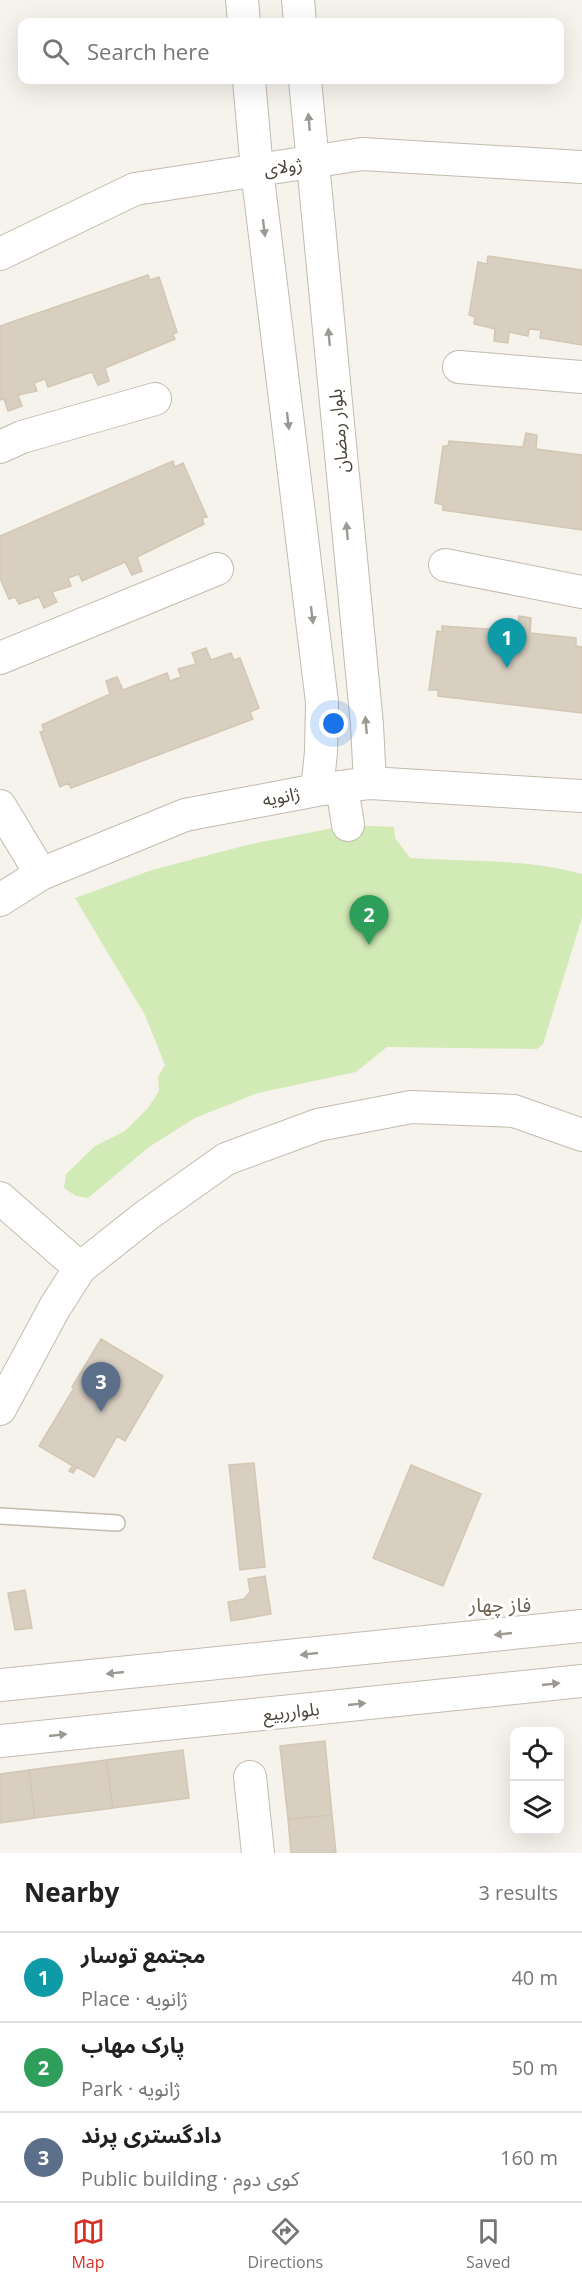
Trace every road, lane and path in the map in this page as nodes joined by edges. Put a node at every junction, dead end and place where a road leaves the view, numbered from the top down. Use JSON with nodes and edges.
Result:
{"nodes":[{"id":1,"x":242,"y":0,"type":"edge"},
{"id":2,"x":298,"y":0,"type":"edge"},
{"id":3,"x":244,"y":18,"type":"edge"},
{"id":4,"x":300,"y":18,"type":"edge"},
{"id":5,"x":249,"y":84,"type":"edge"},
{"id":6,"x":305,"y":84,"type":"edge"},
{"id":7,"x":313,"y":161,"type":"junction"},
{"id":8,"x":582,"y":167,"type":"edge"},
{"id":9,"x":257,"y":170,"type":"junction"},
{"id":10,"x":0,"y":254,"type":"edge"},
{"id":11,"x":459,"y":367,"type":"dead end"},
{"id":12,"x":582,"y":377,"type":"edge"},
{"id":13,"x":155,"y":399,"type":"dead end"},
{"id":14,"x":0,"y":447,"type":"edge"},
{"id":15,"x":445,"y":565,"type":"dead end"},
{"id":16,"x":217,"y":569,"type":"dead end"},
{"id":17,"x":582,"y":592,"type":"edge"},
{"id":18,"x":0,"y":658,"type":"edge"},
{"id":19,"x":343,"y":787,"type":"junction"},
{"id":20,"x":582,"y":796,"type":"edge"},
{"id":21,"x":0,"y":806,"type":"edge"},
{"id":22,"x":348,"y":825,"type":"dead end"},
{"id":23,"x":41,"y":874,"type":"junction"},
{"id":24,"x":0,"y":900,"type":"edge"},
{"id":25,"x":582,"y":1135,"type":"edge"},
{"id":26,"x":0,"y":1198,"type":"edge"},
{"id":27,"x":80,"y":1268,"type":"junction"},
{"id":28,"x":0,"y":1409,"type":"edge"},
{"id":29,"x":0,"y":1516,"type":"edge"},
{"id":30,"x":117,"y":1523,"type":"dead end"},
{"id":31,"x":582,"y":1626,"type":"edge"},
{"id":32,"x":582,"y":1681,"type":"edge"},
{"id":33,"x":0,"y":1685,"type":"edge"},
{"id":34,"x":0,"y":1741,"type":"edge"},
{"id":35,"x":250,"y":1777,"type":"dead end"},
{"id":36,"x":258,"y":1853,"type":"edge"}],
"edges":[{"from":1,"to":3,"type":"street"},
{"from":2,"to":4,"type":"street"},
{"from":5,"to":9,"type":"street"},
{"from":7,"to":6,"type":"street","name":"بلوار رمضان","one_way":true},
{"from":7,"to":8,"type":"street","name":"ژولای"},
{"from":7,"to":9,"type":"street","name":"ژولای"},
{"from":19,"to":7,"type":"street","name":"بلوار رمضان","one_way":true},
{"from":9,"to":10,"type":"street","name":"ژولای"},
{"from":9,"to":19,"type":"street","one_way":true},
{"from":11,"to":12,"type":"street"},
{"from":13,"to":14,"type":"street"},
{"from":15,"to":17,"type":"street"},
{"from":16,"to":18,"type":"street"},
{"from":19,"to":20,"type":"street","name":"ژانویه"},
{"from":19,"to":22,"type":"street"},
{"from":19,"to":23,"type":"street","name":"ژانویه"},
{"from":21,"to":23,"type":"street"},
{"from":23,"to":24,"type":"street","name":"ژانویه"},
{"from":25,"to":27,"type":"street"},
{"from":26,"to":27,"type":"street"},
{"from":27,"to":28,"type":"street"},
{"from":29,"to":30,"type":"lane"},
{"from":31,"to":33,"type":"street","one_way":true},
{"from":34,"to":32,"type":"street","name":"بلوارربیع","one_way":true},
{"from":35,"to":36,"type":"street"}]}
